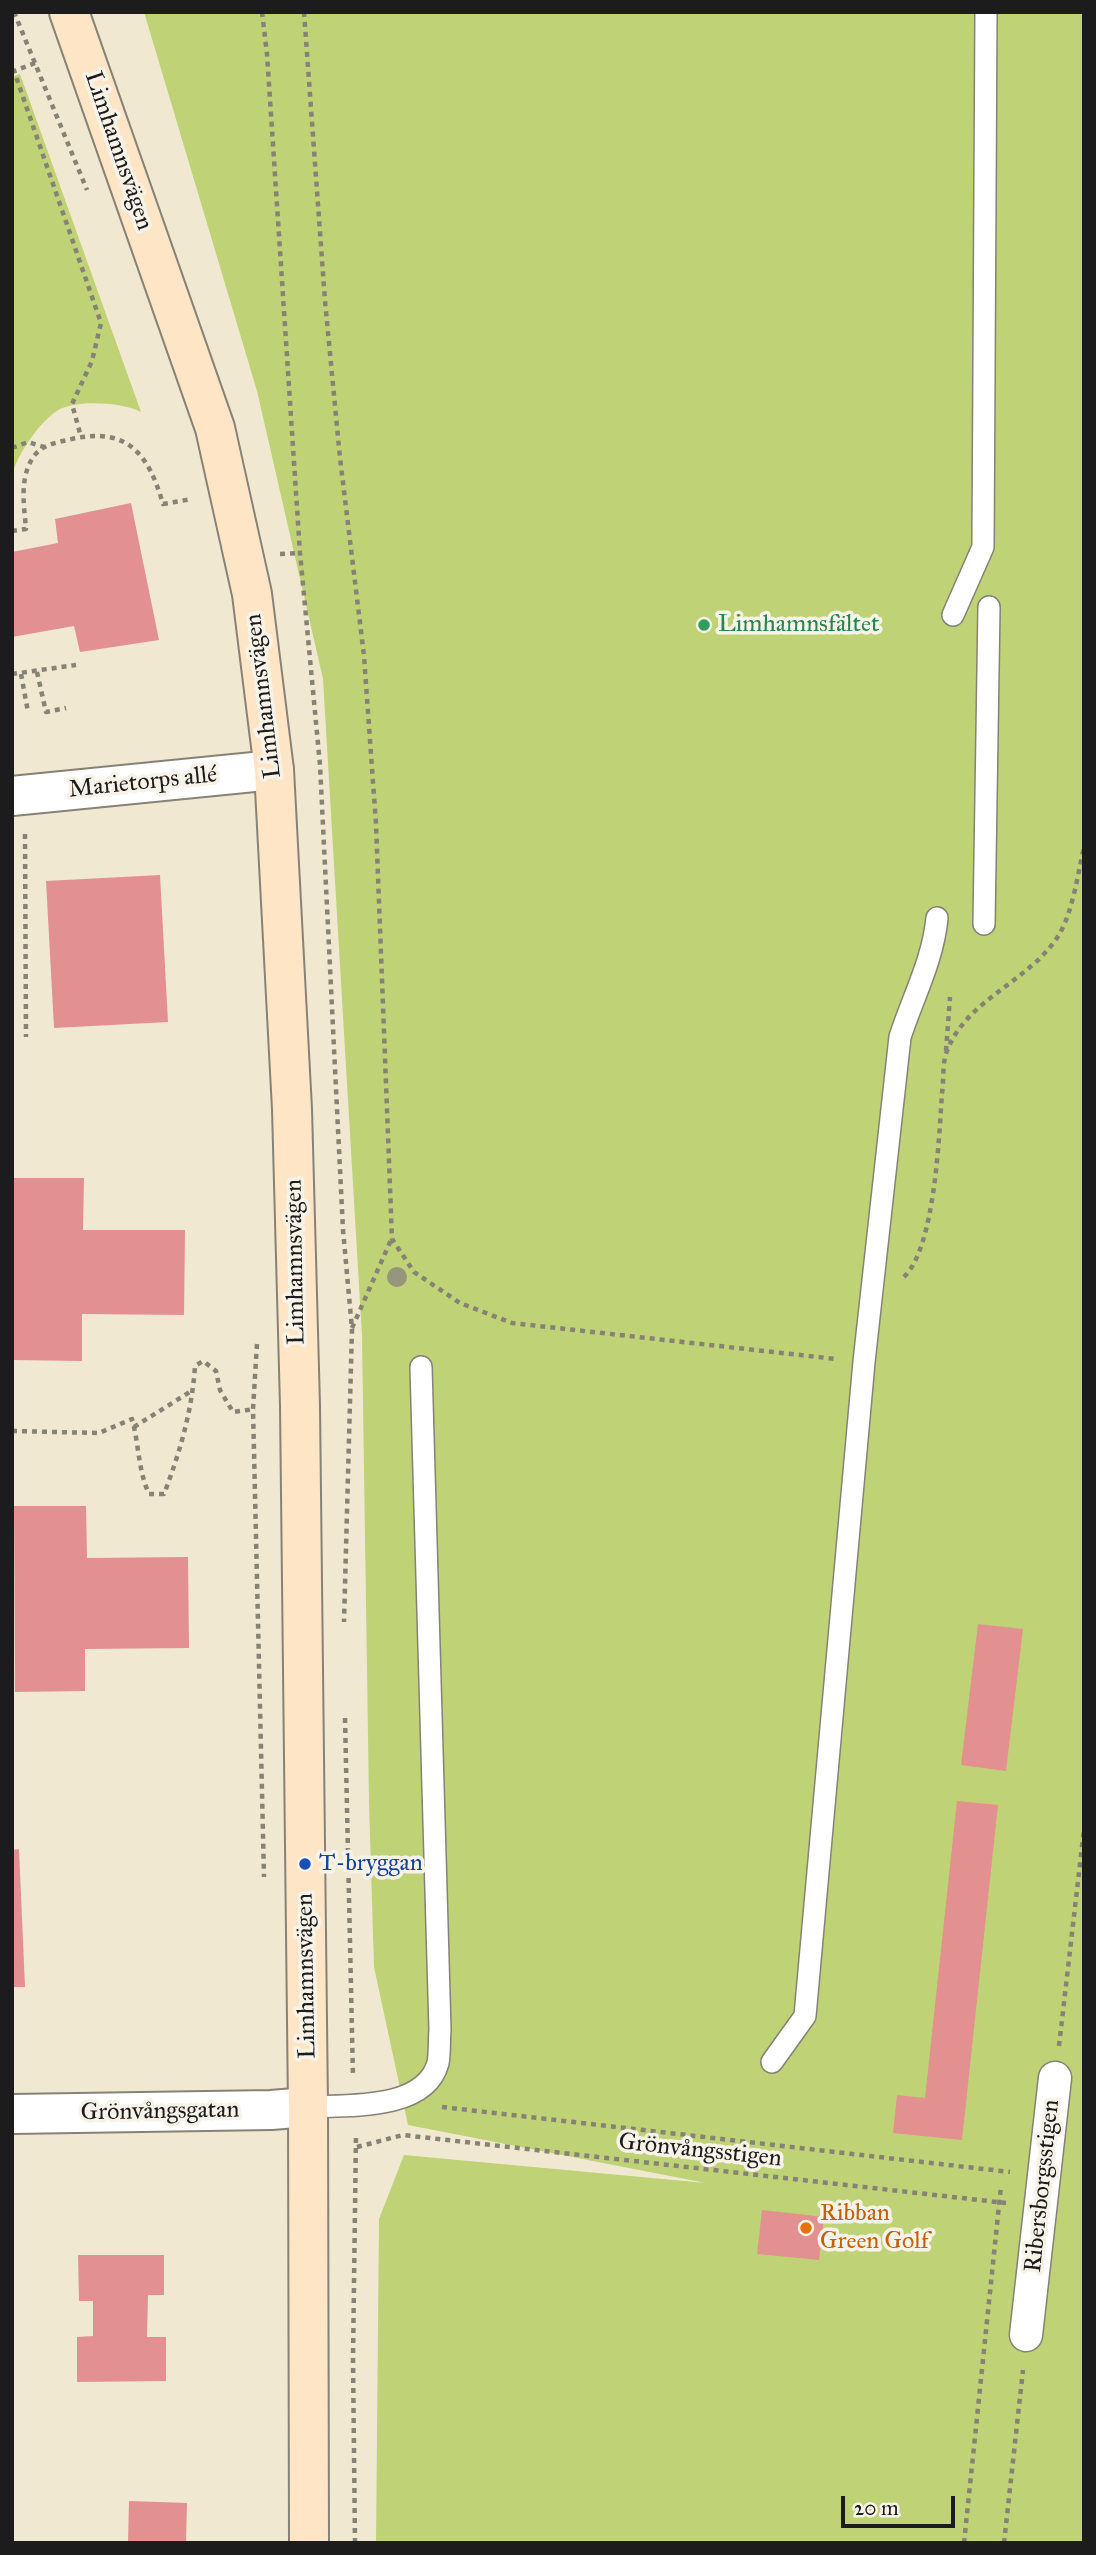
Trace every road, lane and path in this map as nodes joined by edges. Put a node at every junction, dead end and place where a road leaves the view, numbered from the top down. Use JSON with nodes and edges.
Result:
{"nodes":[{"id":1,"x":14,"y":12,"type":"edge"},
{"id":2,"x":69,"y":12,"type":"edge"},
{"id":3,"x":262,"y":12,"type":"edge"},
{"id":4,"x":304,"y":12,"type":"edge"},
{"id":5,"x":986,"y":12,"type":"edge"},
{"id":6,"x":28,"y":18,"type":"dead end"},
{"id":7,"x":18,"y":21,"type":"junction"},
{"id":8,"x":35,"y":63,"type":"junction"},
{"id":9,"x":88,"y":191,"type":"dead end"},
{"id":10,"x":81,"y":437,"type":"junction"},
{"id":11,"x":44,"y":447,"type":"junction"},
{"id":12,"x":12,"y":448,"type":"edge"},
{"id":13,"x":193,"y":487,"type":"dead end"},
{"id":14,"x":12,"y":531,"type":"edge"},
{"id":15,"x":989,"y":607,"type":"dead end"},
{"id":16,"x":953,"y":615,"type":"dead end"},
{"id":17,"x":76,"y":665,"type":"dead end"},
{"id":18,"x":37,"y":672,"type":"junction"},
{"id":19,"x":12,"y":674,"type":"edge"},
{"id":20,"x":21,"y":674,"type":"junction"},
{"id":21,"x":66,"y":708,"type":"dead end"},
{"id":22,"x":28,"y":712,"type":"dead end"},
{"id":23,"x":274,"y":770,"type":"junction"},
{"id":24,"x":18,"y":795,"type":"edge"},
{"id":25,"x":1084,"y":846,"type":"edge"},
{"id":26,"x":937,"y":918,"type":"dead end"},
{"id":27,"x":984,"y":924,"type":"dead end"},
{"id":28,"x":26,"y":1037,"type":"dead end"},
{"id":29,"x":392,"y":1239,"type":"junction"},
{"id":30,"x":871,"y":1298,"type":"junction"},
{"id":31,"x":352,"y":1328,"type":"junction"},
{"id":32,"x":257,"y":1331,"type":"dead end"},
{"id":33,"x":864,"y":1363,"type":"junction"},
{"id":34,"x":421,"y":1367,"type":"dead end"},
{"id":35,"x":194,"y":1389,"type":"junction"},
{"id":36,"x":300,"y":1406,"type":"junction"},
{"id":37,"x":253,"y":1409,"type":"junction"},
{"id":38,"x":134,"y":1427,"type":"junction"},
{"id":39,"x":12,"y":1431,"type":"edge"},
{"id":40,"x":344,"y":1628,"type":"dead end"},
{"id":41,"x":345,"y":1708,"type":"dead end"},
{"id":42,"x":1084,"y":1829,"type":"edge"},
{"id":43,"x":264,"y":1890,"type":"dead end"},
{"id":44,"x":772,"y":2062,"type":"dead end"},
{"id":45,"x":1055,"y":2078,"type":"joint"},
{"id":46,"x":408,"y":2096,"type":"junction"},
{"id":47,"x":354,"y":2105,"type":"junction"},
{"id":48,"x":308,"y":2107,"type":"junction"},
{"id":49,"x":12,"y":2114,"type":"edge"},
{"id":50,"x":357,"y":2147,"type":"junction"},
{"id":51,"x":1044,"y":2175,"type":"junction"},
{"id":52,"x":1001,"y":2186,"type":"dead end"},
{"id":53,"x":1000,"y":2202,"type":"junction"},
{"id":54,"x":1040,"y":2206,"type":"junction"},
{"id":55,"x":1026,"y":2335,"type":"joint"},
{"id":56,"x":309,"y":2543,"type":"edge"},
{"id":57,"x":355,"y":2543,"type":"edge"},
{"id":58,"x":964,"y":2543,"type":"edge"},
{"id":59,"x":1003,"y":2543,"type":"edge"}],
"edges":[{"from":1,"to":7,"type":"path"},
{"from":2,"to":23,"type":"main road","name":"Limhamnsvägen"},
{"from":3,"to":31,"type":"path"},
{"from":4,"to":29,"type":"path"},
{"from":5,"to":16,"type":"lane"},
{"from":6,"to":7,"type":"path"},
{"from":7,"to":8,"type":"path"},
{"from":8,"to":9,"type":"path"},
{"from":8,"to":10,"type":"path"},
{"from":10,"to":11,"type":"path"},
{"from":10,"to":13,"type":"path"},
{"from":11,"to":12,"type":"path"},
{"from":11,"to":14,"type":"path"},
{"from":15,"to":27,"type":"lane"},
{"from":17,"to":18,"type":"path"},
{"from":18,"to":20,"type":"path"},
{"from":18,"to":21,"type":"path"},
{"from":19,"to":20,"type":"path"},
{"from":20,"to":22,"type":"path"},
{"from":23,"to":24,"type":"street","name":"Marietorps allé"},
{"from":23,"to":36,"type":"main road","name":"Limhamnsvägen"},
{"from":24,"to":28,"type":"path"},
{"from":25,"to":30,"type":"path"},
{"from":26,"to":30,"type":"lane"},
{"from":29,"to":31,"type":"path"},
{"from":29,"to":33,"type":"path"},
{"from":30,"to":33,"type":"lane"},
{"from":31,"to":40,"type":"path"},
{"from":32,"to":37,"type":"path"},
{"from":33,"to":44,"type":"lane"},
{"from":34,"to":46,"type":"lane"},
{"from":35,"to":37,"type":"path"},
{"from":35,"to":38,"type":"path"},
{"from":35,"to":38,"type":"path"},
{"from":36,"to":37,"type":"path"},
{"from":36,"to":48,"type":"main road","name":"Limhamnsvägen"},
{"from":37,"to":43,"type":"path"},
{"from":38,"to":39,"type":"path"},
{"from":41,"to":47,"type":"path"},
{"from":42,"to":45,"type":"path","name":"Ribersborgsstigen"},
{"from":45,"to":51,"type":"street","name":"Ribersborgsstigen"},
{"from":46,"to":47,"type":"lane"},
{"from":46,"to":51,"type":"path","name":"Grönvångsstigen"},
{"from":47,"to":48,"type":"lane"},
{"from":47,"to":50,"type":"path"},
{"from":48,"to":49,"type":"street","name":"Grönvångsgatan"},
{"from":48,"to":56,"type":"main road","name":"Limhamnsvägen"},
{"from":50,"to":53,"type":"path","name":"Grönvångsstigen"},
{"from":50,"to":57,"type":"path"},
{"from":51,"to":54,"type":"street","name":"Ribersborgsstigen"},
{"from":52,"to":53,"type":"path"},
{"from":53,"to":54,"type":"path","name":"Grönvångsstigen"},
{"from":53,"to":58,"type":"path"},
{"from":54,"to":55,"type":"street","name":"Ribersborgsstigen"},
{"from":55,"to":59,"type":"path"}]}
